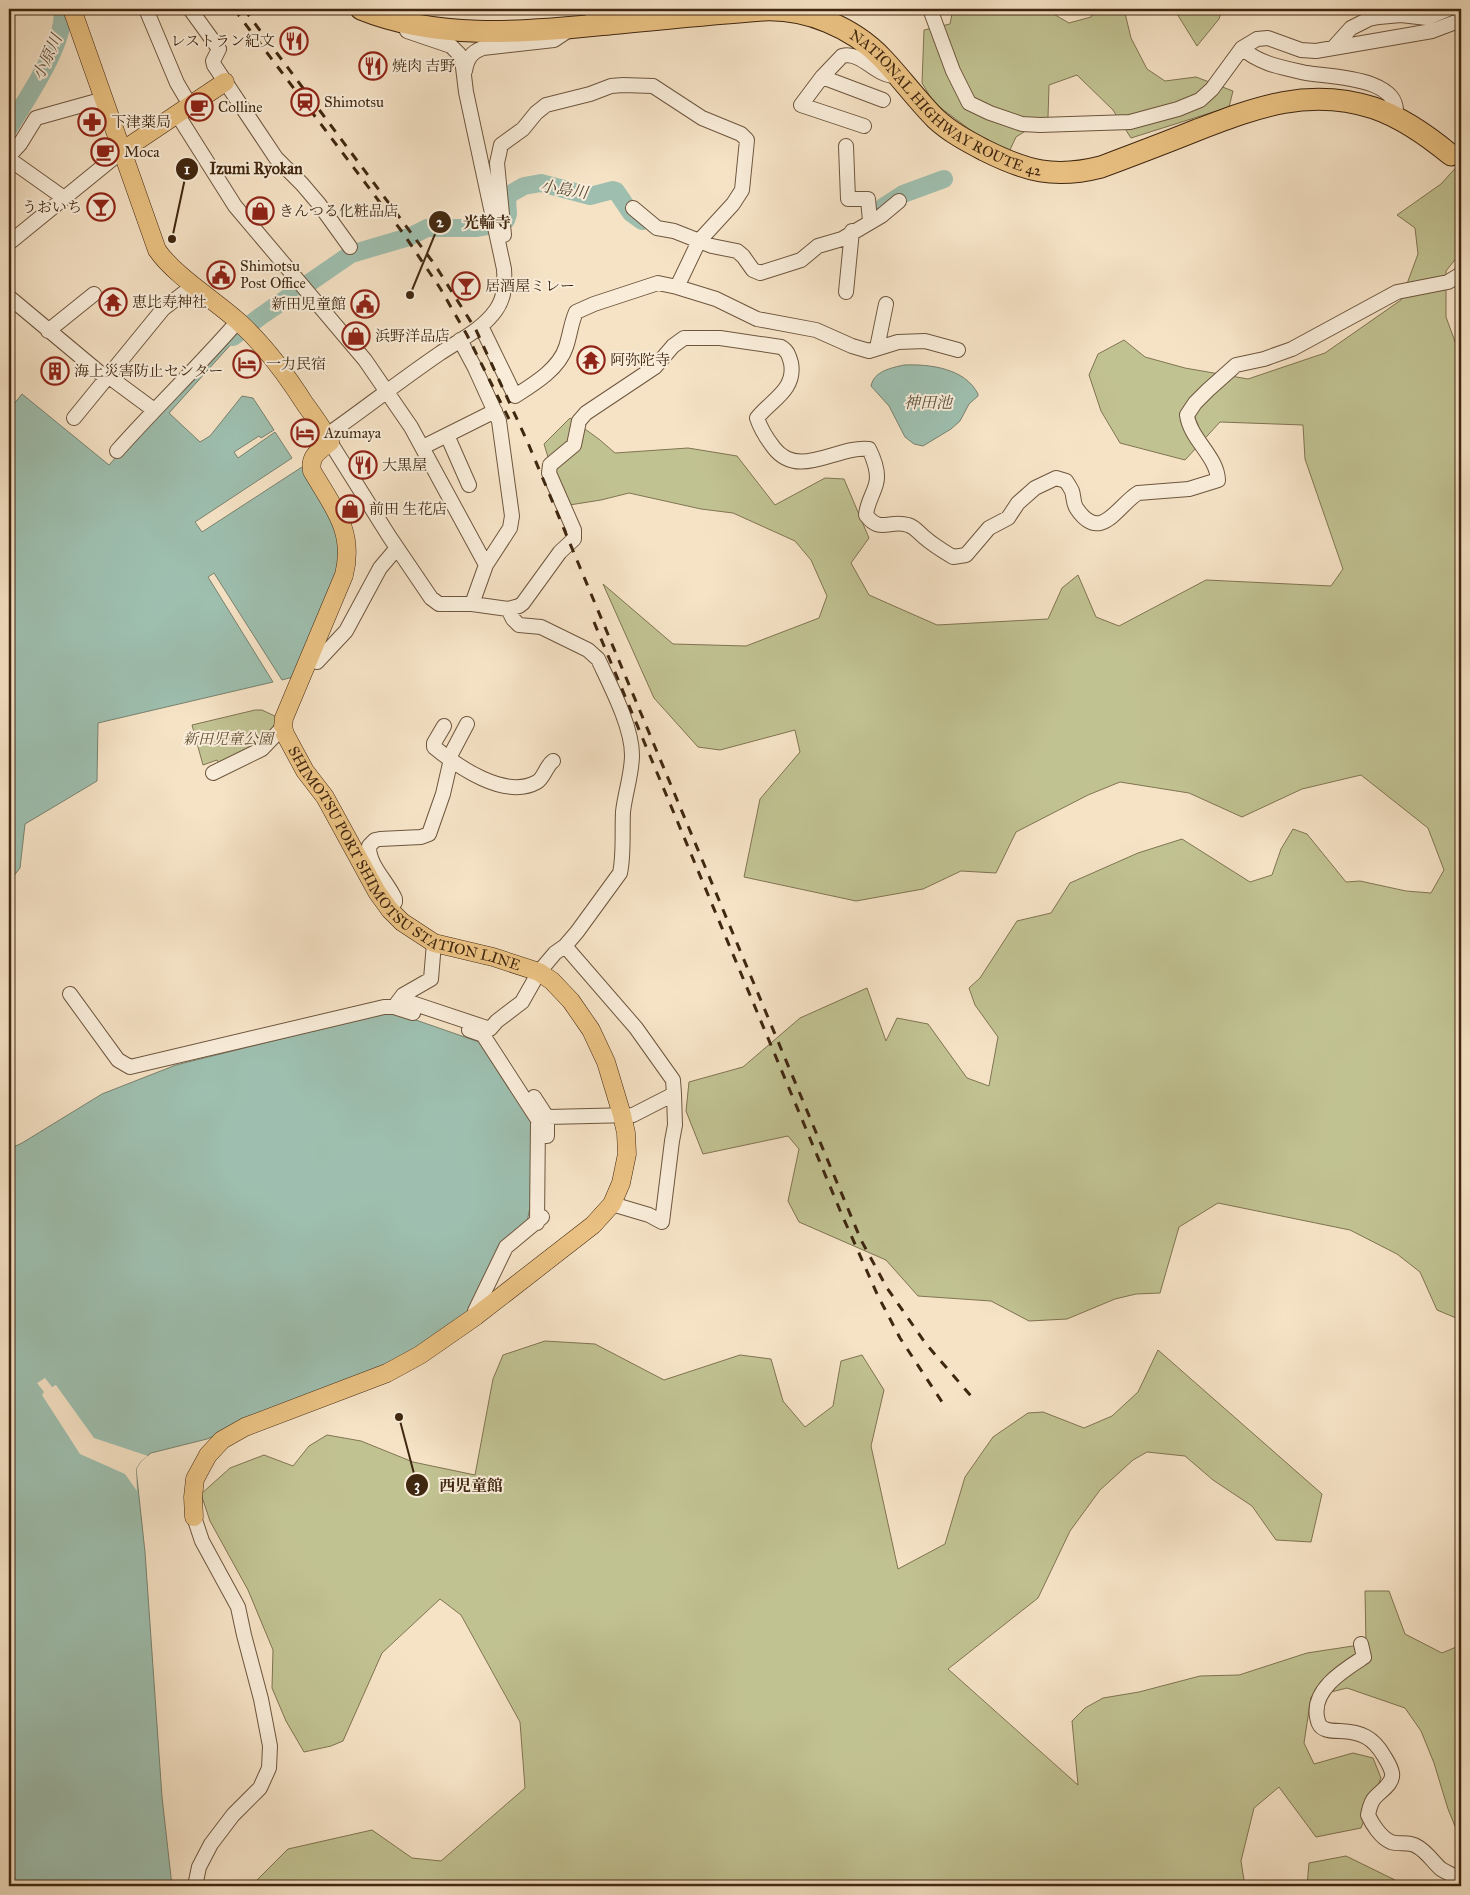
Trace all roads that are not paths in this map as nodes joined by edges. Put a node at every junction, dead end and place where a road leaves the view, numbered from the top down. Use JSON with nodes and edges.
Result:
{"nodes":[{"id":1,"x":72,"y":9,"type":"edge"},
{"id":2,"x":146,"y":9,"type":"edge"},
{"id":3,"x":190,"y":9,"type":"edge"},
{"id":4,"x":635,"y":9,"type":"edge"},
{"id":5,"x":930,"y":9,"type":"edge"},
{"id":6,"x":1448,"y":9,"type":"edge"},
{"id":7,"x":363,"y":10,"type":"edge"},
{"id":8,"x":1461,"y":20,"type":"edge"},
{"id":9,"x":572,"y":28,"type":"junction"},
{"id":10,"x":1242,"y":48,"type":"junction"},
{"id":11,"x":1333,"y":48,"type":"junction"},
{"id":12,"x":822,"y":76,"type":"junction"},
{"id":13,"x":898,"y":76,"type":"junction"},
{"id":14,"x":464,"y":77,"type":"junction"},
{"id":15,"x":226,"y":82,"type":"junction"},
{"id":16,"x":104,"y":99,"type":"junction"},
{"id":17,"x":883,"y":100,"type":"dead end"},
{"id":18,"x":184,"y":109,"type":"junction"},
{"id":19,"x":1396,"y":118,"type":"junction"},
{"id":20,"x":864,"y":126,"type":"dead end"},
{"id":21,"x":846,"y":146,"type":"dead end"},
{"id":22,"x":122,"y":151,"type":"junction"},
{"id":23,"x":1451,"y":155,"type":"dead end"},
{"id":24,"x":9,"y":157,"type":"edge"},
{"id":25,"x":64,"y":198,"type":"junction"},
{"id":26,"x":899,"y":201,"type":"dead end"},
{"id":27,"x":634,"y":208,"type":"dead end"},
{"id":28,"x":870,"y":221,"type":"junction"},
{"id":29,"x":852,"y":231,"type":"junction"},
{"id":30,"x":699,"y":241,"type":"junction"},
{"id":31,"x":499,"y":242,"type":"junction"},
{"id":32,"x":9,"y":243,"type":"edge"},
{"id":33,"x":350,"y":247,"type":"dead end"},
{"id":34,"x":1461,"y":274,"type":"edge"},
{"id":35,"x":194,"y":285,"type":"junction"},
{"id":36,"x":677,"y":287,"type":"junction"},
{"id":37,"x":846,"y":292,"type":"dead end"},
{"id":38,"x":94,"y":294,"type":"dead end"},
{"id":39,"x":9,"y":296,"type":"edge"},
{"id":40,"x":886,"y":304,"type":"dead end"},
{"id":41,"x":241,"y":324,"type":"junction"},
{"id":42,"x":482,"y":326,"type":"junction"},
{"id":43,"x":48,"y":331,"type":"junction"},
{"id":44,"x":460,"y":340,"type":"junction"},
{"id":45,"x":876,"y":348,"type":"junction"},
{"id":46,"x":958,"y":350,"type":"dead end"},
{"id":47,"x":107,"y":377,"type":"junction"},
{"id":48,"x":386,"y":392,"type":"junction"},
{"id":49,"x":154,"y":410,"type":"junction"},
{"id":50,"x":495,"y":412,"type":"junction"},
{"id":51,"x":74,"y":418,"type":"dead end"},
{"id":52,"x":447,"y":435,"type":"junction"},
{"id":53,"x":328,"y":438,"type":"junction"},
{"id":54,"x":423,"y":447,"type":"junction"},
{"id":55,"x":117,"y":451,"type":"dead end"},
{"id":56,"x":469,"y":485,"type":"dead end"},
{"id":57,"x":397,"y":548,"type":"junction"},
{"id":58,"x":486,"y":565,"type":"junction"},
{"id":59,"x":472,"y":604,"type":"junction"},
{"id":60,"x":508,"y":609,"type":"junction"},
{"id":61,"x":308,"y":660,"type":"junction"},
{"id":62,"x":467,"y":724,"type":"dead end"},
{"id":63,"x":283,"y":726,"type":"junction"},
{"id":64,"x":444,"y":726,"type":"dead end"},
{"id":65,"x":450,"y":759,"type":"junction"},
{"id":66,"x":552,"y":760,"type":"dead end"},
{"id":67,"x":213,"y":774,"type":"dead end"},
{"id":68,"x":390,"y":910,"type":"junction"},
{"id":69,"x":434,"y":943,"type":"junction"},
{"id":70,"x":565,"y":946,"type":"junction"},
{"id":71,"x":539,"y":972,"type":"junction"},
{"id":72,"x":70,"y":994,"type":"dead end"},
{"id":73,"x":397,"y":1003,"type":"junction"},
{"id":74,"x":490,"y":1029,"type":"junction"},
{"id":75,"x":674,"y":1094,"type":"junction"},
{"id":76,"x":622,"y":1114,"type":"junction"},
{"id":77,"x":547,"y":1116,"type":"junction"},
{"id":78,"x":612,"y":1204,"type":"junction"},
{"id":79,"x":537,"y":1223,"type":"junction"},
{"id":80,"x":476,"y":1316,"type":"junction"},
{"id":81,"x":194,"y":1517,"type":"joint"},
{"id":82,"x":1361,"y":1644,"type":"dead end"},
{"id":83,"x":1461,"y":1881,"type":"edge"},
{"id":84,"x":195,"y":1886,"type":"edge"}],
"edges":[{"from":1,"to":16,"type":"main road"},
{"from":2,"to":18,"type":"street"},
{"from":3,"to":15,"type":"street"},
{"from":4,"to":9,"type":"street"},
{"from":5,"to":10,"type":"street"},
{"from":6,"to":11,"type":"street"},
{"from":7,"to":9,"type":"highway","name":"NATIONAL HIGHWAY ROUTE 42"},
{"from":7,"to":14,"type":"street"},
{"from":8,"to":11,"type":"street"},
{"from":9,"to":13,"type":"highway","name":"NATIONAL HIGHWAY ROUTE 42"},
{"from":9,"to":14,"type":"street"},
{"from":10,"to":11,"type":"street"},
{"from":10,"to":19,"type":"street"},
{"from":12,"to":13,"type":"street"},
{"from":12,"to":17,"type":"street"},
{"from":12,"to":20,"type":"street"},
{"from":13,"to":19,"type":"highway","name":"NATIONAL HIGHWAY ROUTE 42"},
{"from":14,"to":31,"type":"street"},
{"from":15,"to":18,"type":"main road"},
{"from":15,"to":33,"type":"street"},
{"from":16,"to":22,"type":"main road"},
{"from":16,"to":24,"type":"street"},
{"from":18,"to":22,"type":"main road"},
{"from":18,"to":48,"type":"street"},
{"from":19,"to":23,"type":"highway","name":"NATIONAL HIGHWAY ROUTE 42"},
{"from":21,"to":28,"type":"street"},
{"from":22,"to":25,"type":"street"},
{"from":22,"to":35,"type":"main road"},
{"from":24,"to":25,"type":"street"},
{"from":25,"to":32,"type":"street"},
{"from":26,"to":28,"type":"street"},
{"from":27,"to":30,"type":"street"},
{"from":28,"to":29,"type":"street"},
{"from":29,"to":30,"type":"street"},
{"from":29,"to":37,"type":"street"},
{"from":30,"to":31,"type":"street"},
{"from":30,"to":36,"type":"street"},
{"from":31,"to":42,"type":"street"},
{"from":34,"to":60,"type":"street"},
{"from":35,"to":41,"type":"main road"},
{"from":35,"to":47,"type":"street"},
{"from":36,"to":42,"type":"street"},
{"from":36,"to":45,"type":"street"},
{"from":38,"to":43,"type":"street"},
{"from":39,"to":43,"type":"street"},
{"from":40,"to":45,"type":"street"},
{"from":41,"to":49,"type":"street"},
{"from":41,"to":53,"type":"main road"},
{"from":42,"to":44,"type":"street"},
{"from":43,"to":47,"type":"street"},
{"from":44,"to":48,"type":"street"},
{"from":44,"to":50,"type":"street"},
{"from":45,"to":46,"type":"street"},
{"from":47,"to":49,"type":"street"},
{"from":47,"to":51,"type":"street"},
{"from":48,"to":53,"type":"street"},
{"from":48,"to":54,"type":"street"},
{"from":49,"to":55,"type":"street"},
{"from":50,"to":52,"type":"street"},
{"from":50,"to":58,"type":"street"},
{"from":52,"to":54,"type":"street"},
{"from":52,"to":56,"type":"street"},
{"from":53,"to":57,"type":"street"},
{"from":53,"to":61,"type":"main road","name":"SHIMOTSU PORT SHIMOTSU STATION LINE"},
{"from":54,"to":58,"type":"street"},
{"from":57,"to":59,"type":"street"},
{"from":57,"to":61,"type":"street"},
{"from":58,"to":59,"type":"street"},
{"from":59,"to":60,"type":"street"},
{"from":60,"to":70,"type":"street"},
{"from":61,"to":63,"type":"main road","name":"SHIMOTSU PORT SHIMOTSU STATION LINE"},
{"from":62,"to":65,"type":"street"},
{"from":63,"to":67,"type":"street"},
{"from":63,"to":68,"type":"main road","name":"SHIMOTSU PORT SHIMOTSU STATION LINE"},
{"from":64,"to":65,"type":"street"},
{"from":65,"to":66,"type":"street"},
{"from":65,"to":68,"type":"street"},
{"from":68,"to":69,"type":"main road","name":"SHIMOTSU PORT SHIMOTSU STATION LINE"},
{"from":69,"to":71,"type":"main road","name":"SHIMOTSU PORT SHIMOTSU STATION LINE"},
{"from":69,"to":73,"type":"street"},
{"from":70,"to":71,"type":"street"},
{"from":70,"to":75,"type":"street"},
{"from":71,"to":74,"type":"street"},
{"from":71,"to":76,"type":"main road","name":"SHIMOTSU PORT SHIMOTSU STATION LINE"},
{"from":72,"to":73,"type":"street"},
{"from":73,"to":74,"type":"street"},
{"from":73,"to":79,"type":"street"},
{"from":74,"to":77,"type":"street"},
{"from":75,"to":76,"type":"street"},
{"from":75,"to":78,"type":"street"},
{"from":76,"to":77,"type":"street"},
{"from":76,"to":78,"type":"main road","name":"SHIMOTSU PORT SHIMOTSU STATION LINE"},
{"from":77,"to":79,"type":"street"},
{"from":78,"to":80,"type":"main road","name":"SHIMOTSU PORT SHIMOTSU STATION LINE"},
{"from":79,"to":80,"type":"street"},
{"from":80,"to":81,"type":"main road","name":"SHIMOTSU PORT SHIMOTSU STATION LINE"},
{"from":81,"to":84,"type":"street"},
{"from":82,"to":83,"type":"street"}]}
